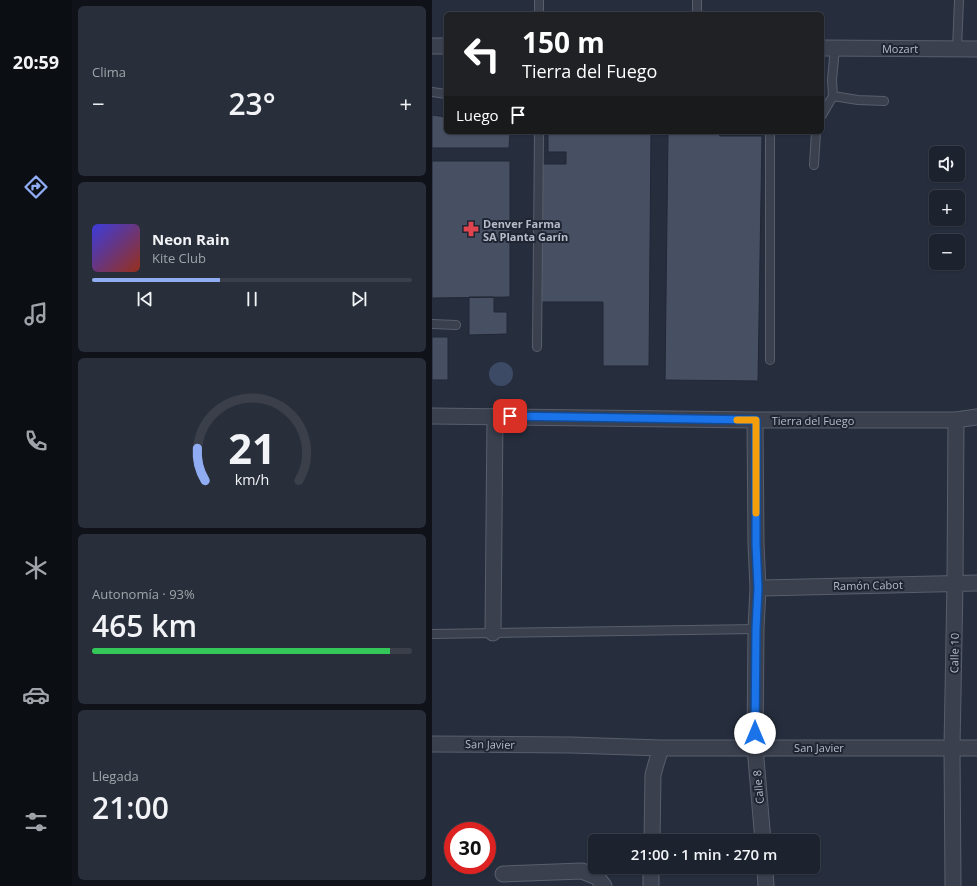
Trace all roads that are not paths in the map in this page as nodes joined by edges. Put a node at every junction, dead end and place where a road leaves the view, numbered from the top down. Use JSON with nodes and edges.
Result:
{"nodes":[{"id":1,"x":540,"y":0,"type":"edge"},
{"id":2,"x":697,"y":0,"type":"edge"},
{"id":3,"x":959,"y":0,"type":"edge"},
{"id":4,"x":540,"y":12,"type":"edge"},
{"id":5,"x":697,"y":12,"type":"edge"},
{"id":6,"x":432,"y":46,"type":"edge"},
{"id":7,"x":444,"y":46,"type":"edge"},
{"id":8,"x":828,"y":48,"type":"edge"},
{"id":9,"x":957,"y":49,"type":"junction"},
{"id":10,"x":977,"y":49,"type":"edge"},
{"id":11,"x":432,"y":92,"type":"edge"},
{"id":12,"x":444,"y":94,"type":"edge"},
{"id":13,"x":833,"y":96,"type":"junction"},
{"id":14,"x":884,"y":101,"type":"dead end"},
{"id":15,"x":824,"y":112,"type":"edge"},
{"id":16,"x":539,"y":134,"type":"edge"},
{"id":17,"x":770,"y":134,"type":"edge"},
{"id":18,"x":816,"y":134,"type":"edge"},
{"id":19,"x":814,"y":165,"type":"dead end"},
{"id":20,"x":432,"y":324,"type":"edge"},
{"id":21,"x":456,"y":325,"type":"dead end"},
{"id":22,"x":537,"y":347,"type":"dead end"},
{"id":23,"x":770,"y":360,"type":"dead end"},
{"id":24,"x":432,"y":416,"type":"edge"},
{"id":25,"x":495,"y":416,"type":"junction"},
{"id":26,"x":977,"y":417,"type":"edge"},
{"id":27,"x":756,"y":420,"type":"junction"},
{"id":28,"x":956,"y":420,"type":"junction"},
{"id":29,"x":955,"y":583,"type":"junction"},
{"id":30,"x":977,"y":583,"type":"edge"},
{"id":31,"x":758,"y":588,"type":"junction"},
{"id":32,"x":756,"y":629,"type":"junction"},
{"id":33,"x":493,"y":633,"type":"junction"},
{"id":34,"x":432,"y":634,"type":"edge"},
{"id":35,"x":432,"y":744,"type":"edge"},
{"id":36,"x":755,"y":747,"type":"junction"},
{"id":37,"x":952,"y":747,"type":"junction"},
{"id":38,"x":661,"y":748,"type":"junction"},
{"id":39,"x":977,"y":748,"type":"edge"},
{"id":40,"x":652,"y":834,"type":"edge"},
{"id":41,"x":761,"y":834,"type":"edge"},
{"id":42,"x":503,"y":874,"type":"dead end"},
{"id":43,"x":651,"y":874,"type":"edge"},
{"id":44,"x":765,"y":874,"type":"edge"},
{"id":45,"x":604,"y":886,"type":"edge"},
{"id":46,"x":651,"y":886,"type":"edge"},
{"id":47,"x":766,"y":886,"type":"edge"},
{"id":48,"x":953,"y":886,"type":"edge"}],
"edges":[{"from":1,"to":4,"type":"lane"},
{"from":2,"to":5,"type":"lane"},
{"from":3,"to":9,"type":"lane"},
{"from":6,"to":7,"type":"street"},
{"from":8,"to":9,"type":"street","name":"Mozart"},
{"from":8,"to":13,"type":"lane"},
{"from":9,"to":10,"type":"street","name":"Mozart"},
{"from":11,"to":12,"type":"lane"},
{"from":13,"to":14,"type":"lane"},
{"from":13,"to":15,"type":"lane"},
{"from":16,"to":22,"type":"lane"},
{"from":17,"to":23,"type":"lane"},
{"from":18,"to":19,"type":"lane"},
{"from":20,"to":21,"type":"lane"},
{"from":24,"to":25,"type":"street","name":"Tierra del Fuego"},
{"from":25,"to":27,"type":"street","name":"Tierra del Fuego"},
{"from":25,"to":33,"type":"street"},
{"from":26,"to":28,"type":"street","name":"Tierra del Fuego"},
{"from":27,"to":28,"type":"street","name":"Tierra del Fuego"},
{"from":27,"to":31,"type":"street","name":"Calle 8"},
{"from":28,"to":29,"type":"street","name":"Calle 10"},
{"from":29,"to":30,"type":"street","name":"Ramón Cabot"},
{"from":29,"to":31,"type":"street","name":"Ramón Cabot"},
{"from":29,"to":37,"type":"street","name":"Calle 10"},
{"from":31,"to":32,"type":"street","name":"Calle 8"},
{"from":32,"to":33,"type":"lane"},
{"from":32,"to":36,"type":"street","name":"Calle 8"},
{"from":33,"to":34,"type":"lane"},
{"from":35,"to":38,"type":"street","name":"San Javier"},
{"from":36,"to":37,"type":"street","name":"San Javier"},
{"from":36,"to":38,"type":"street","name":"San Javier"},
{"from":36,"to":41,"type":"street","name":"Calle 8"},
{"from":37,"to":39,"type":"street","name":"San Javier"},
{"from":37,"to":48,"type":"street","name":"Calle 10"},
{"from":38,"to":40,"type":"street"},
{"from":42,"to":45,"type":"street"},
{"from":43,"to":46,"type":"street"},
{"from":44,"to":47,"type":"street"}]}
